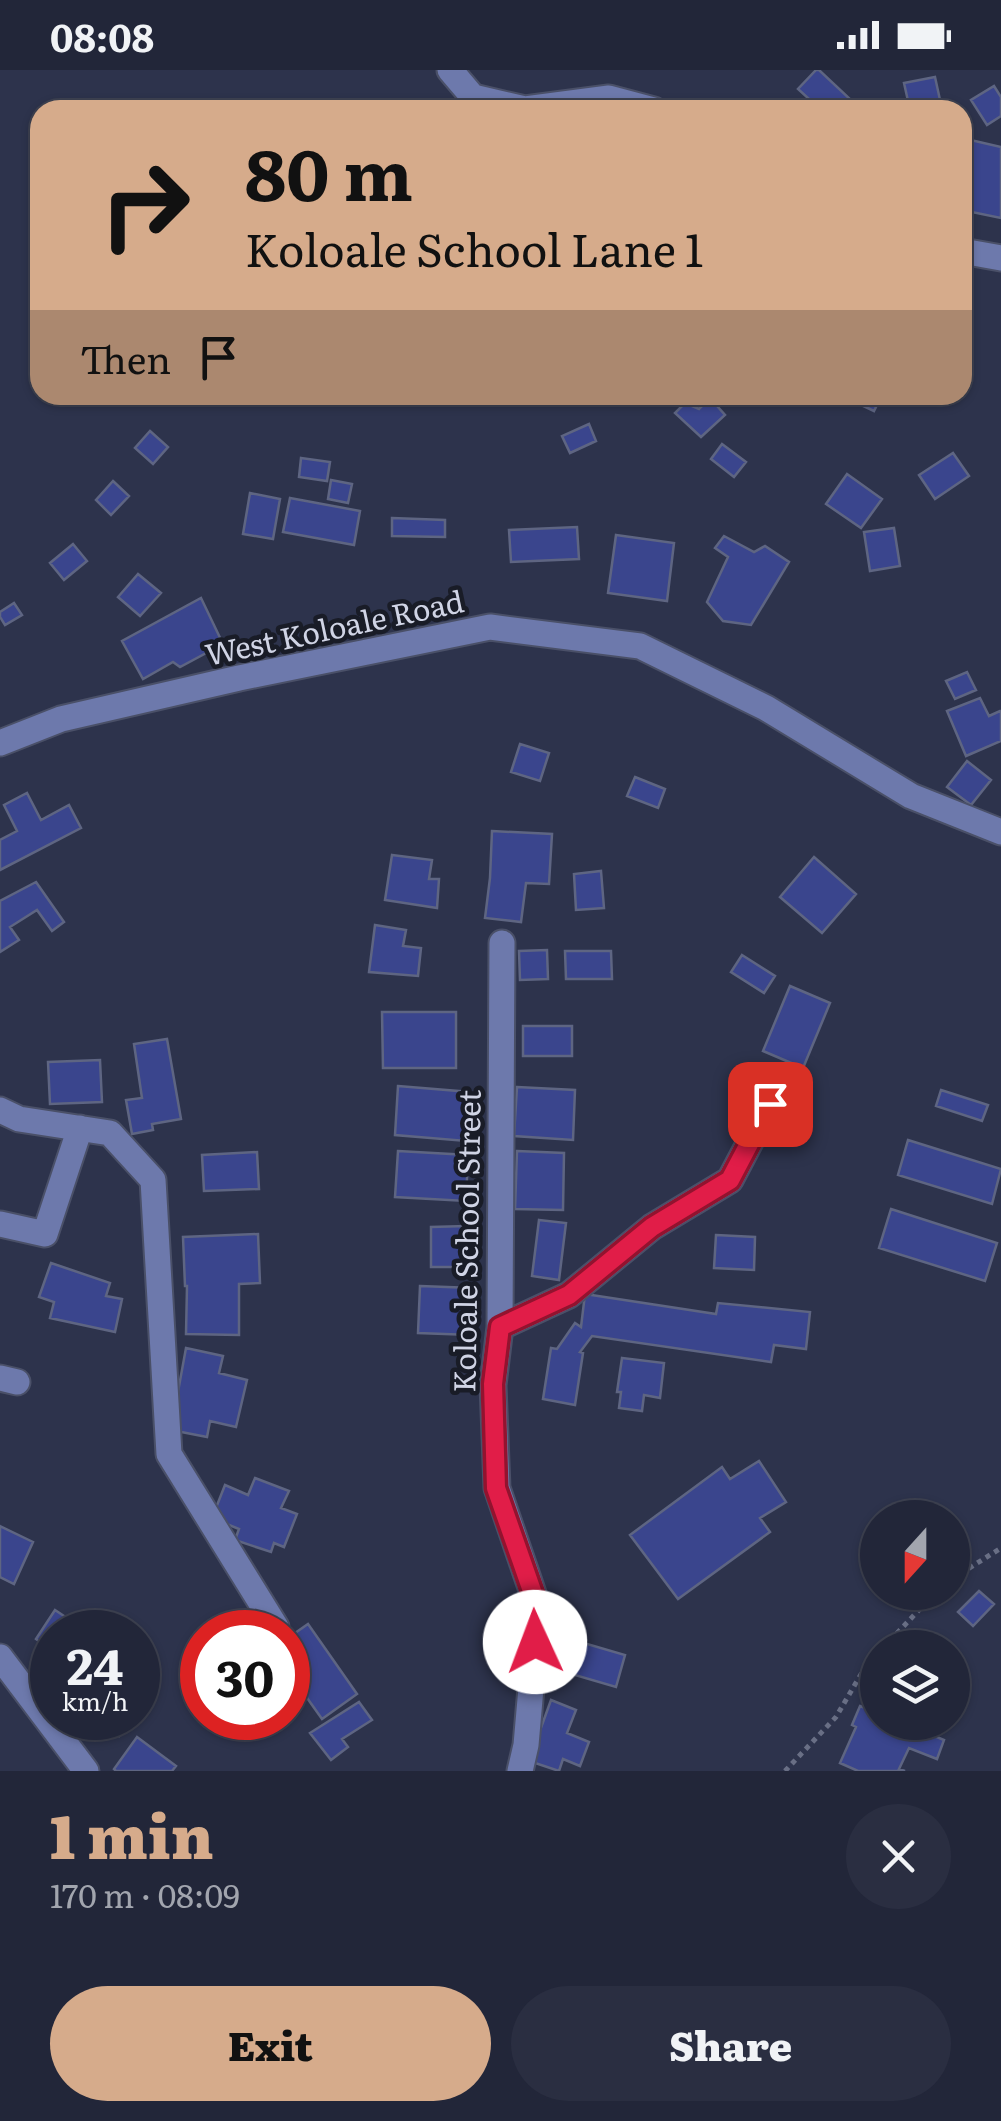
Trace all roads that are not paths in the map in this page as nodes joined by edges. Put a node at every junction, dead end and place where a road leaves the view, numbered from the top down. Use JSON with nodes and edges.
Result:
{"nodes":[{"id":1,"x":450,"y":70,"type":"edge"},
{"id":2,"x":486,"y":100,"type":"edge"},
{"id":3,"x":972,"y":253,"type":"edge"},
{"id":4,"x":1001,"y":258,"type":"edge"},
{"id":5,"x":0,"y":742,"type":"edge"},
{"id":6,"x":1001,"y":832,"type":"edge"},
{"id":7,"x":502,"y":943,"type":"dead end"},
{"id":8,"x":770,"y":1104,"type":"dead end"},
{"id":9,"x":0,"y":1110,"type":"edge"},
{"id":10,"x":80,"y":1128,"type":"junction"},
{"id":11,"x":0,"y":1224,"type":"edge"},
{"id":12,"x":500,"y":1327,"type":"junction"},
{"id":13,"x":266,"y":1610,"type":"edge"},
{"id":14,"x":0,"y":1657,"type":"edge"},
{"id":15,"x":86,"y":1771,"type":"edge"},
{"id":16,"x":520,"y":1771,"type":"edge"}],
"edges":[{"from":1,"to":2,"type":"street"},
{"from":3,"to":4,"type":"street"},
{"from":5,"to":6,"type":"street","name":"West Koloale Road"},
{"from":7,"to":12,"type":"street","name":"Koloale School Street"},
{"from":8,"to":12,"type":"street"},
{"from":9,"to":10,"type":"street"},
{"from":10,"to":11,"type":"street"},
{"from":10,"to":13,"type":"street"},
{"from":12,"to":16,"type":"street","name":"Koloale School Street"},
{"from":14,"to":15,"type":"street"}]}
